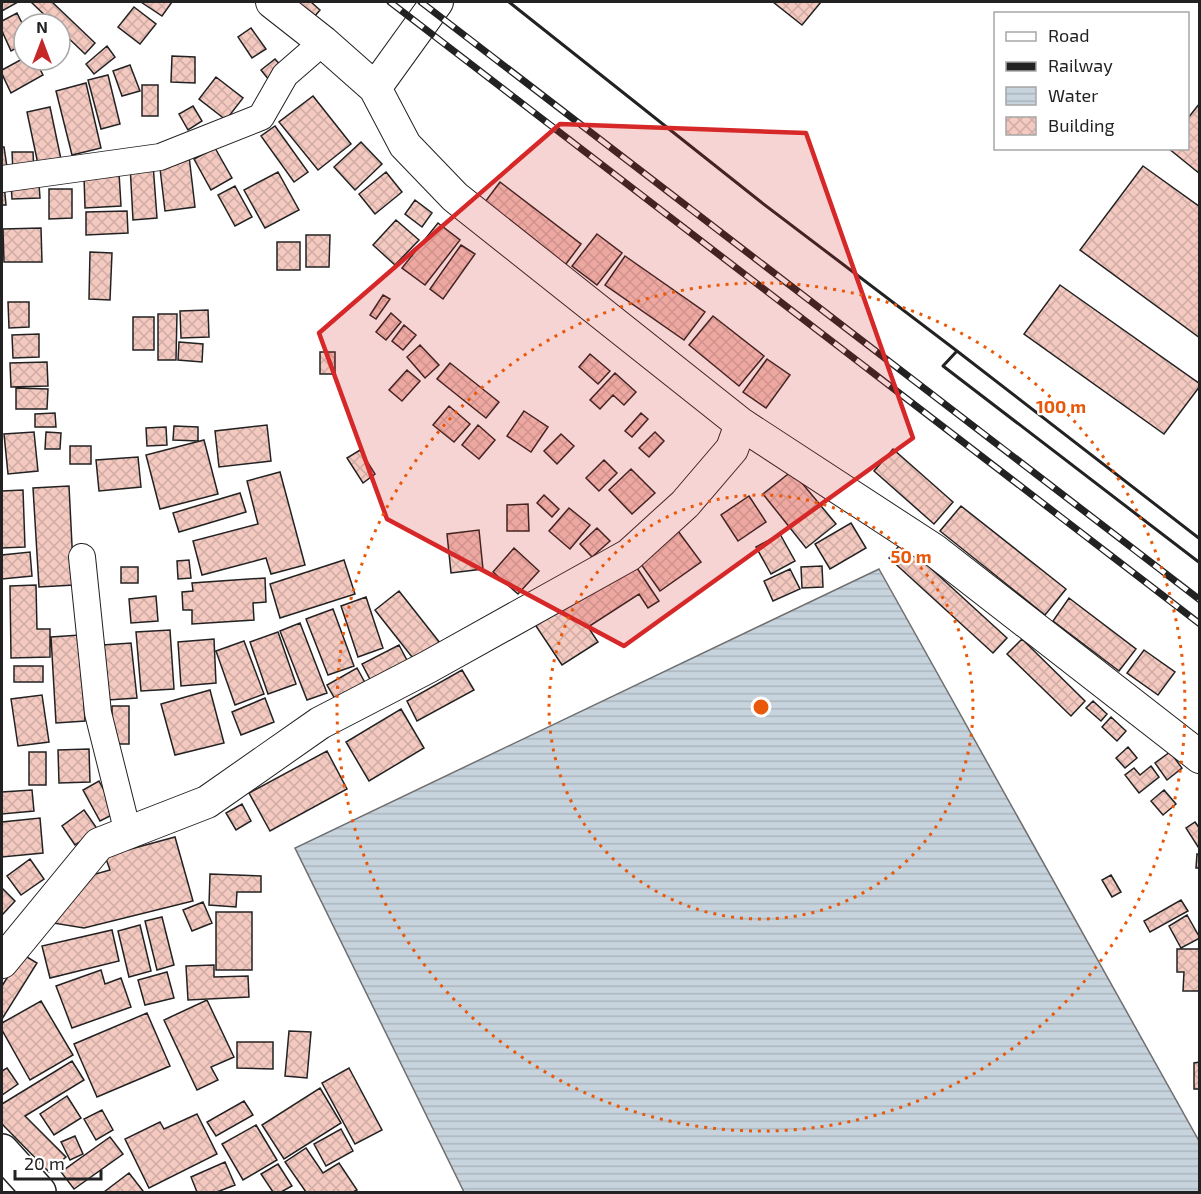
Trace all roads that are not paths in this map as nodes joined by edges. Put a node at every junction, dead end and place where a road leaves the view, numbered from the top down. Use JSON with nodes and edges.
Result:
{"nodes":[{"id":1,"x":272,"y":2,"type":"edge"},
{"id":2,"x":437,"y":2,"type":"edge"},
{"id":3,"x":323,"y":42,"type":"junction"},
{"id":4,"x":375,"y":88,"type":"junction"},
{"id":5,"x":2,"y":179,"type":"edge"},
{"id":6,"x":741,"y":424,"type":"junction"},
{"id":7,"x":82,"y":556,"type":"dead end"},
{"id":8,"x":1200,"y":757,"type":"edge"},
{"id":9,"x":128,"y":833,"type":"junction"},
{"id":10,"x":2,"y":962,"type":"edge"},
{"id":11,"x":2,"y":1151,"type":"edge"},
{"id":12,"x":39,"y":1192,"type":"edge"}],
"edges":[{"from":1,"to":3,"type":"street"},
{"from":2,"to":4,"type":"street"},
{"from":3,"to":4,"type":"street"},
{"from":3,"to":5,"type":"street"},
{"from":4,"to":6,"type":"street"},
{"from":6,"to":8,"type":"street"},
{"from":6,"to":9,"type":"street"},
{"from":7,"to":9,"type":"street"},
{"from":9,"to":10,"type":"street"},
{"from":11,"to":12,"type":"main road"}]}
